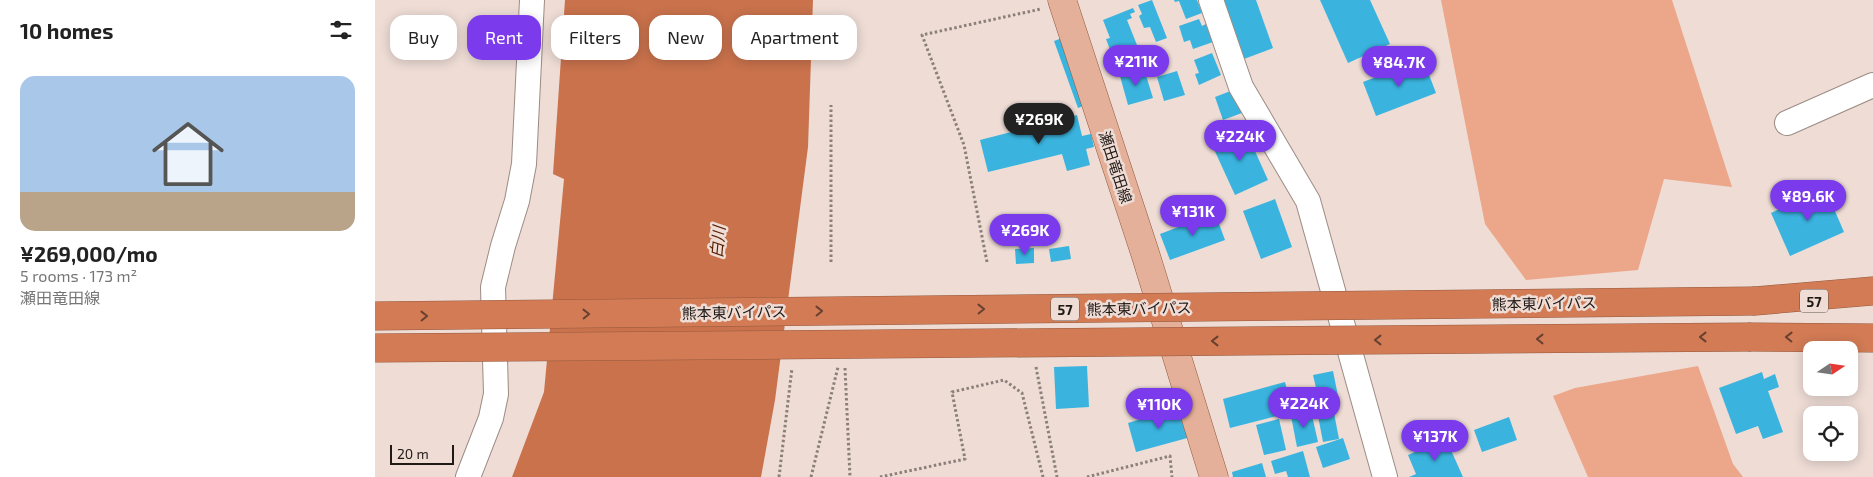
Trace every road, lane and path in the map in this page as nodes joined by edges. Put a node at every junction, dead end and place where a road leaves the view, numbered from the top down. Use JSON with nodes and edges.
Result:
{"nodes":[{"id":1,"x":532,"y":0,"type":"edge"},
{"id":2,"x":1211,"y":0,"type":"edge"},
{"id":3,"x":1056,"y":4,"type":"edge"},
{"id":4,"x":1873,"y":85,"type":"edge"},
{"id":5,"x":831,"y":105,"type":"dead end"},
{"id":6,"x":1787,"y":123,"type":"dead end"},
{"id":7,"x":831,"y":262,"type":"dead end"},
{"id":8,"x":987,"y":262,"type":"dead end"},
{"id":9,"x":1873,"y":291,"type":"edge"},
{"id":10,"x":1755,"y":301,"type":"junction"},
{"id":11,"x":1873,"y":302,"type":"edge"},
{"id":12,"x":375,"y":316,"type":"edge"},
{"id":13,"x":1873,"y":338,"type":"edge"},
{"id":14,"x":1032,"y":343,"type":"junction"},
{"id":15,"x":844,"y":344,"type":"junction"},
{"id":16,"x":794,"y":345,"type":"junction"},
{"id":17,"x":375,"y":348,"type":"edge"},
{"id":18,"x":468,"y":477,"type":"edge"},
{"id":19,"x":779,"y":477,"type":"edge"},
{"id":20,"x":811,"y":477,"type":"edge"},
{"id":21,"x":850,"y":477,"type":"edge"},
{"id":22,"x":880,"y":477,"type":"edge"},
{"id":23,"x":1043,"y":477,"type":"edge"},
{"id":24,"x":1057,"y":477,"type":"edge"},
{"id":25,"x":1087,"y":477,"type":"edge"},
{"id":26,"x":1172,"y":477,"type":"edge"},
{"id":27,"x":1214,"y":477,"type":"edge"},
{"id":28,"x":1385,"y":477,"type":"edge"}],
"edges":[{"from":1,"to":18,"type":"street"},
{"from":2,"to":28,"type":"street"},
{"from":3,"to":8,"type":"path"},
{"from":3,"to":27,"type":"main road","name":"瀬田竜田線"},
{"from":4,"to":6,"type":"street"},
{"from":5,"to":7,"type":"path"},
{"from":9,"to":10,"type":"highway"},
{"from":10,"to":11,"type":"highway","name":"熊本東バイパス","number":"57"},
{"from":12,"to":10,"type":"highway","name":"熊本東バイパス","number":"57","one_way":true,"bridge":true},
{"from":13,"to":14,"type":"highway","number":"57","one_way":true,"bridge":true},
{"from":14,"to":15,"type":"highway","number":"57","bridge":true},
{"from":14,"to":24,"type":"path"},
{"from":15,"to":16,"type":"highway","number":"57","bridge":true},
{"from":15,"to":20,"type":"path"},
{"from":15,"to":21,"type":"path"},
{"from":16,"to":17,"type":"highway","number":"57","bridge":true},
{"from":16,"to":19,"type":"path"},
{"from":22,"to":23,"type":"path"},
{"from":25,"to":26,"type":"path"}]}
